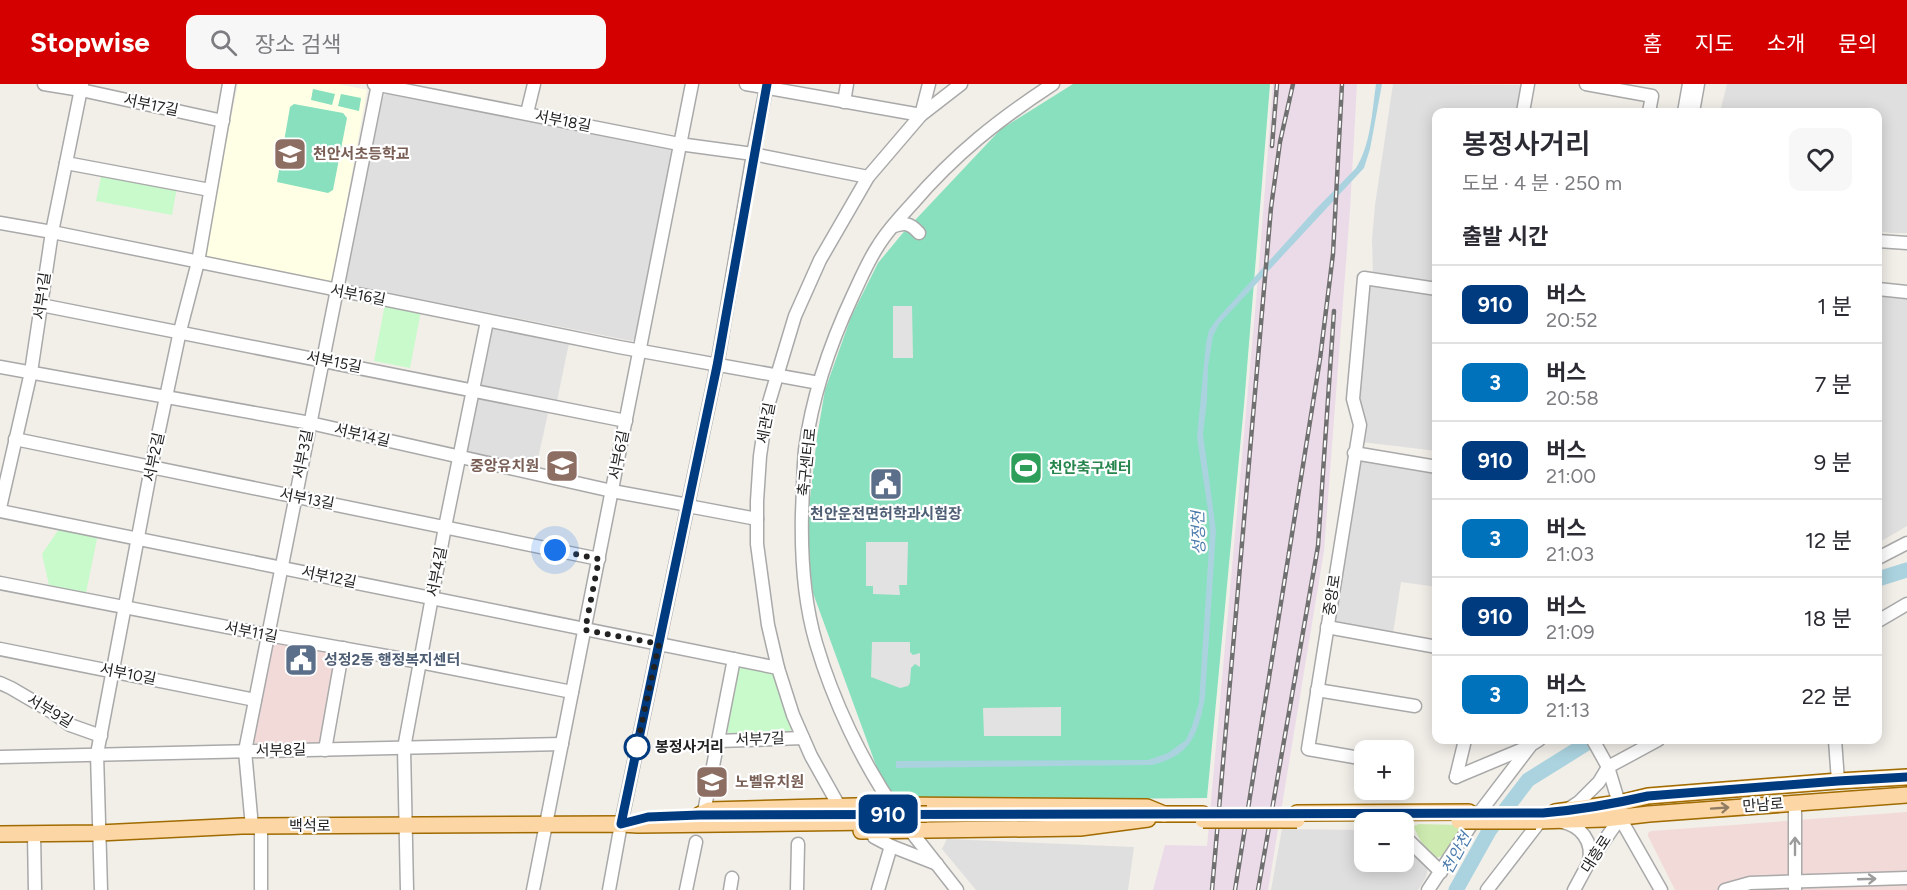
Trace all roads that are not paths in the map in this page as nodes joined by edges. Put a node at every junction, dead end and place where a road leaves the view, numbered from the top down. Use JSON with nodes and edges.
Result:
{"nodes":[{"id":1,"x":44,"y":84,"type":"edge"},
{"id":2,"x":229,"y":84,"type":"edge"},
{"id":3,"x":377,"y":84,"type":"edge"},
{"id":4,"x":534,"y":84,"type":"edge"},
{"id":5,"x":692,"y":84,"type":"edge"},
{"id":6,"x":746,"y":84,"type":"edge"},
{"id":7,"x":847,"y":84,"type":"edge"},
{"id":8,"x":928,"y":84,"type":"edge"},
{"id":9,"x":960,"y":84,"type":"edge"},
{"id":10,"x":1053,"y":84,"type":"edge"},
{"id":11,"x":1528,"y":84,"type":"edge"},
{"id":12,"x":1586,"y":84,"type":"edge"},
{"id":13,"x":1689,"y":84,"type":"edge"},
{"id":14,"x":1698,"y":84,"type":"edge"},
{"id":15,"x":766,"y":86,"type":"edge"},
{"id":16,"x":82,"y":87,"type":"edge"},
{"id":17,"x":844,"y":102,"type":"junction"},
{"id":18,"x":1524,"y":108,"type":"edge"},
{"id":19,"x":1650,"y":108,"type":"edge"},
{"id":20,"x":1685,"y":108,"type":"edge"},
{"id":21,"x":1694,"y":108,"type":"edge"},
{"id":22,"x":527,"y":113,"type":"junction"},
{"id":23,"x":921,"y":116,"type":"junction"},
{"id":24,"x":223,"y":121,"type":"junction"},
{"id":25,"x":679,"y":144,"type":"junction"},
{"id":26,"x":753,"y":154,"type":"junction"},
{"id":27,"x":66,"y":162,"type":"junction"},
{"id":28,"x":868,"y":177,"type":"junction"},
{"id":29,"x":210,"y":189,"type":"junction"},
{"id":30,"x":0,"y":223,"type":"edge"},
{"id":31,"x":892,"y":227,"type":"junction"},
{"id":32,"x":52,"y":232,"type":"junction"},
{"id":33,"x":919,"y":233,"type":"dead end"},
{"id":34,"x":1882,"y":241,"type":"edge"},
{"id":35,"x":1907,"y":243,"type":"edge"},
{"id":36,"x":198,"y":262,"type":"junction"},
{"id":37,"x":1432,"y":288,"type":"edge"},
{"id":38,"x":1882,"y":289,"type":"edge"},
{"id":39,"x":337,"y":291,"type":"junction"},
{"id":40,"x":1907,"y":292,"type":"edge"},
{"id":41,"x":41,"y":305,"type":"junction"},
{"id":42,"x":487,"y":321,"type":"junction"},
{"id":43,"x":180,"y":331,"type":"junction"},
{"id":44,"x":640,"y":351,"type":"junction"},
{"id":45,"x":323,"y":360,"type":"junction"},
{"id":46,"x":0,"y":366,"type":"edge"},
{"id":47,"x":717,"y":366,"type":"junction"},
{"id":48,"x":31,"y":372,"type":"junction"},
{"id":49,"x":776,"y":376,"type":"junction"},
{"id":50,"x":819,"y":383,"type":"junction"},
{"id":51,"x":474,"y":390,"type":"junction"},
{"id":52,"x":167,"y":396,"type":"junction"},
{"id":53,"x":626,"y":421,"type":"junction"},
{"id":54,"x":310,"y":423,"type":"junction"},
{"id":55,"x":15,"y":439,"type":"junction"},
{"id":56,"x":1354,"y":453,"type":"junction"},
{"id":57,"x":459,"y":457,"type":"junction"},
{"id":58,"x":1432,"y":466,"type":"edge"},
{"id":59,"x":151,"y":468,"type":"junction"},
{"id":60,"x":612,"y":491,"type":"junction"},
{"id":61,"x":295,"y":496,"type":"junction"},
{"id":62,"x":688,"y":506,"type":"junction"},
{"id":63,"x":0,"y":509,"type":"edge"},
{"id":64,"x":757,"y":519,"type":"junction"},
{"id":65,"x":445,"y":527,"type":"junction"},
{"id":66,"x":137,"y":539,"type":"junction"},
{"id":67,"x":1907,"y":543,"type":"edge"},
{"id":68,"x":1882,"y":556,"type":"edge"},
{"id":69,"x":599,"y":559,"type":"junction"},
{"id":70,"x":281,"y":566,"type":"junction"},
{"id":71,"x":0,"y":584,"type":"edge"},
{"id":72,"x":432,"y":598,"type":"junction"},
{"id":73,"x":1907,"y":604,"type":"edge"},
{"id":74,"x":125,"y":607,"type":"junction"},
{"id":75,"x":1882,"y":619,"type":"edge"},
{"id":76,"x":1327,"y":627,"type":"junction"},
{"id":77,"x":585,"y":630,"type":"junction"},
{"id":78,"x":268,"y":635,"type":"junction"},
{"id":79,"x":659,"y":644,"type":"junction"},
{"id":80,"x":1432,"y":646,"type":"edge"},
{"id":81,"x":343,"y":648,"type":"junction"},
{"id":82,"x":0,"y":649,"type":"edge"},
{"id":83,"x":734,"y":659,"type":"junction"},
{"id":84,"x":420,"y":662,"type":"junction"},
{"id":85,"x":778,"y":668,"type":"junction"},
{"id":86,"x":113,"y":671,"type":"junction"},
{"id":87,"x":0,"y":683,"type":"edge"},
{"id":88,"x":1317,"y":690,"type":"junction"},
{"id":89,"x":572,"y":692,"type":"junction"},
{"id":90,"x":255,"y":700,"type":"junction"},
{"id":91,"x":1415,"y":706,"type":"dead end"},
{"id":92,"x":100,"y":736,"type":"junction"},
{"id":93,"x":803,"y":738,"type":"junction"},
{"id":94,"x":718,"y":741,"type":"junction"},
{"id":95,"x":562,"y":744,"type":"junction"},
{"id":96,"x":1464,"y":744,"type":"edge"},
{"id":97,"x":1530,"y":744,"type":"edge"},
{"id":98,"x":1533,"y":744,"type":"edge"},
{"id":99,"x":1595,"y":744,"type":"edge"},
{"id":100,"x":1651,"y":744,"type":"edge"},
{"id":101,"x":1834,"y":744,"type":"edge"},
{"id":102,"x":404,"y":748,"type":"junction"},
{"id":103,"x":325,"y":750,"type":"junction"},
{"id":104,"x":245,"y":751,"type":"junction"},
{"id":105,"x":97,"y":754,"type":"junction"},
{"id":106,"x":0,"y":757,"type":"edge"},
{"id":107,"x":1354,"y":757,"type":"edge"},
{"id":108,"x":1608,"y":767,"type":"junction"},
{"id":109,"x":1907,"y":777,"type":"edge"},
{"id":110,"x":1838,"y":781,"type":"junction"},
{"id":111,"x":1683,"y":793,"type":"junction"},
{"id":112,"x":1907,"y":795,"type":"edge"},
{"id":113,"x":1795,"y":803,"type":"junction"},
{"id":114,"x":892,"y":805,"type":"junction"},
{"id":115,"x":839,"y":806,"type":"junction"},
{"id":116,"x":1619,"y":810,"type":"junction"},
{"id":117,"x":1685,"y":811,"type":"junction"},
{"id":118,"x":1164,"y":814,"type":"junction"},
{"id":119,"x":700,"y":817,"type":"junction"},
{"id":120,"x":1203,"y":817,"type":"junction"},
{"id":121,"x":1297,"y":817,"type":"junction"},
{"id":122,"x":1464,"y":817,"type":"junction"},
{"id":123,"x":1548,"y":817,"type":"junction"},
{"id":124,"x":928,"y":818,"type":"junction"},
{"id":125,"x":1148,"y":819,"type":"junction"},
{"id":126,"x":1354,"y":820,"type":"edge"},
{"id":127,"x":621,"y":824,"type":"junction"},
{"id":128,"x":874,"y":824,"type":"junction"},
{"id":129,"x":1414,"y":824,"type":"edge"},
{"id":130,"x":406,"y":825,"type":"junction"},
{"id":131,"x":545,"y":825,"type":"junction"},
{"id":132,"x":257,"y":826,"type":"junction"},
{"id":133,"x":910,"y":830,"type":"junction"},
{"id":134,"x":34,"y":833,"type":"junction"},
{"id":135,"x":99,"y":833,"type":"junction"},
{"id":136,"x":0,"y":834,"type":"edge"},
{"id":137,"x":1414,"y":838,"type":"edge"},
{"id":138,"x":696,"y":842,"type":"dead end"},
{"id":139,"x":798,"y":844,"type":"dead end"},
{"id":140,"x":891,"y":846,"type":"junction"},
{"id":141,"x":937,"y":864,"type":"junction"},
{"id":142,"x":1588,"y":864,"type":"junction"},
{"id":143,"x":1441,"y":872,"type":"junction"},
{"id":144,"x":1907,"y":878,"type":"edge"},
{"id":145,"x":1795,"y":886,"type":"edge"},
{"id":146,"x":35,"y":890,"type":"edge"},
{"id":147,"x":101,"y":890,"type":"edge"},
{"id":148,"x":261,"y":890,"type":"edge"},
{"id":149,"x":407,"y":890,"type":"edge"},
{"id":150,"x":533,"y":890,"type":"edge"},
{"id":151,"x":609,"y":890,"type":"edge"},
{"id":152,"x":686,"y":890,"type":"edge"},
{"id":153,"x":797,"y":890,"type":"edge"},
{"id":154,"x":878,"y":890,"type":"edge"},
{"id":155,"x":957,"y":890,"type":"edge"},
{"id":156,"x":1428,"y":890,"type":"edge"},
{"id":157,"x":1487,"y":890,"type":"edge"},
{"id":158,"x":1574,"y":890,"type":"edge"},
{"id":159,"x":1661,"y":890,"type":"edge"},
{"id":160,"x":1727,"y":890,"type":"edge"}],
"edges":[{"from":1,"to":16,"type":"street","name":"서부17길"},
{"from":2,"to":24,"type":"street","name":"서부2길"},
{"from":3,"to":22,"type":"street","name":"서부18길"},
{"from":3,"to":39,"type":"street","name":"서부3길"},
{"from":4,"to":22,"type":"street"},
{"from":5,"to":25,"type":"street","name":"서부6길"},
{"from":6,"to":15,"type":"street"},
{"from":7,"to":17,"type":"street"},
{"from":8,"to":23,"type":"street"},
{"from":9,"to":23,"type":"street","name":"세관길"},
{"from":10,"to":31,"type":"street","name":"축구센터로"},
{"from":11,"to":18,"type":"street"},
{"from":12,"to":19,"type":"street"},
{"from":13,"to":20,"type":"street"},
{"from":14,"to":21,"type":"street"},
{"from":15,"to":17,"type":"street"},
{"from":15,"to":26,"type":"street"},
{"from":16,"to":24,"type":"street","name":"서부17길"},
{"from":16,"to":27,"type":"street","name":"서부1길"},
{"from":17,"to":23,"type":"street"},
{"from":22,"to":25,"type":"street","name":"서부18길"},
{"from":23,"to":28,"type":"street","name":"세관길"},
{"from":24,"to":29,"type":"street","name":"서부2길"},
{"from":25,"to":26,"type":"street","name":"서부18길"},
{"from":25,"to":44,"type":"street","name":"서부6길"},
{"from":26,"to":28,"type":"street","name":"서부18길"},
{"from":26,"to":47,"type":"street"},
{"from":27,"to":29,"type":"street"},
{"from":27,"to":32,"type":"street","name":"서부1길"},
{"from":28,"to":49,"type":"street","name":"세관길"},
{"from":29,"to":36,"type":"street","name":"서부2길"},
{"from":30,"to":32,"type":"street","name":"서부16길"},
{"from":31,"to":33,"type":"street"},
{"from":31,"to":50,"type":"street","name":"축구센터로"},
{"from":32,"to":36,"type":"street","name":"서부16길"},
{"from":32,"to":41,"type":"street","name":"서부1길"},
{"from":34,"to":35,"type":"street"},
{"from":36,"to":39,"type":"street","name":"서부16길"},
{"from":36,"to":43,"type":"street","name":"서부2길"},
{"from":37,"to":56,"type":"street","name":"중앙로"},
{"from":38,"to":40,"type":"street"},
{"from":39,"to":42,"type":"street","name":"서부16길"},
{"from":39,"to":45,"type":"street","name":"서부3길"},
{"from":41,"to":43,"type":"street","name":"서부15길"},
{"from":41,"to":48,"type":"street","name":"서부1길"},
{"from":42,"to":44,"type":"street","name":"서부16길"},
{"from":42,"to":51,"type":"street","name":"서부4길"},
{"from":43,"to":45,"type":"street","name":"서부15길"},
{"from":43,"to":52,"type":"street","name":"서부2길"},
{"from":44,"to":47,"type":"street","name":"서부16길"},
{"from":44,"to":53,"type":"street","name":"서부6길"},
{"from":45,"to":51,"type":"street","name":"서부15길"},
{"from":45,"to":54,"type":"street","name":"서부3길"},
{"from":46,"to":48,"type":"street","name":"서부14길"},
{"from":47,"to":49,"type":"street","name":"서부16길"},
{"from":47,"to":62,"type":"street"},
{"from":48,"to":52,"type":"street","name":"서부14길"},
{"from":48,"to":55,"type":"street","name":"서부1길"},
{"from":49,"to":50,"type":"street","name":"서부16길"},
{"from":49,"to":64,"type":"street","name":"세관길"},
{"from":50,"to":114,"type":"street","name":"축구센터로"},
{"from":51,"to":53,"type":"street","name":"서부15길"},
{"from":51,"to":57,"type":"street","name":"서부4길"},
{"from":52,"to":54,"type":"street","name":"서부14길"},
{"from":52,"to":59,"type":"street","name":"서부2길"},
{"from":53,"to":60,"type":"street","name":"서부6길"},
{"from":54,"to":57,"type":"street","name":"서부14길"},
{"from":54,"to":61,"type":"street","name":"서부3길"},
{"from":55,"to":59,"type":"street","name":"서부13길"},
{"from":55,"to":63,"type":"street","name":"서부1길"},
{"from":56,"to":58,"type":"street"},
{"from":56,"to":76,"type":"street","name":"중앙로"},
{"from":57,"to":60,"type":"street","name":"서부14길"},
{"from":57,"to":65,"type":"street","name":"서부4길"},
{"from":59,"to":61,"type":"street","name":"서부13길"},
{"from":59,"to":66,"type":"street","name":"서부2길"},
{"from":60,"to":62,"type":"street","name":"서부14길"},
{"from":60,"to":69,"type":"street","name":"서부6길"},
{"from":61,"to":65,"type":"street","name":"서부13길"},
{"from":61,"to":70,"type":"street","name":"서부3길"},
{"from":62,"to":64,"type":"street","name":"서부14길"},
{"from":62,"to":79,"type":"street"},
{"from":63,"to":66,"type":"street","name":"서부12길"},
{"from":64,"to":85,"type":"street","name":"세관길"},
{"from":65,"to":69,"type":"street","name":"서부13길"},
{"from":65,"to":72,"type":"street","name":"서부4길"},
{"from":66,"to":70,"type":"street","name":"서부12길"},
{"from":66,"to":74,"type":"street","name":"서부2길"},
{"from":67,"to":68,"type":"street"},
{"from":69,"to":77,"type":"street","name":"서부6길"},
{"from":70,"to":72,"type":"street","name":"서부12길"},
{"from":70,"to":78,"type":"street","name":"서부3길"},
{"from":71,"to":74,"type":"street","name":"서부11길"},
{"from":72,"to":77,"type":"street","name":"서부12길"},
{"from":72,"to":84,"type":"street","name":"서부4길"},
{"from":73,"to":75,"type":"street"},
{"from":74,"to":78,"type":"street","name":"서부11길"},
{"from":74,"to":86,"type":"street","name":"서부2길"},
{"from":76,"to":80,"type":"street","name":"중앙로"},
{"from":76,"to":88,"type":"street"},
{"from":77,"to":79,"type":"street","name":"서부12길"},
{"from":77,"to":89,"type":"street","name":"서부6길"},
{"from":78,"to":81,"type":"street","name":"서부11길"},
{"from":78,"to":90,"type":"street","name":"서부3길"},
{"from":79,"to":83,"type":"street","name":"서부12길"},
{"from":79,"to":127,"type":"street"},
{"from":81,"to":84,"type":"street","name":"서부11길"},
{"from":81,"to":103,"type":"street"},
{"from":82,"to":86,"type":"street","name":"서부10길"},
{"from":83,"to":85,"type":"street","name":"서부12길"},
{"from":83,"to":94,"type":"street","name":"서부7길"},
{"from":84,"to":89,"type":"street","name":"서부11길"},
{"from":84,"to":102,"type":"street","name":"서부4길"},
{"from":85,"to":93,"type":"street","name":"세관길"},
{"from":86,"to":90,"type":"street","name":"서부10길"},
{"from":86,"to":92,"type":"street","name":"서부2길"},
{"from":87,"to":92,"type":"street","name":"서부9길"},
{"from":88,"to":91,"type":"street"},
{"from":88,"to":107,"type":"street"},
{"from":89,"to":95,"type":"street","name":"서부6길"},
{"from":90,"to":104,"type":"street","name":"서부3길"},
{"from":92,"to":105,"type":"street","name":"서부2길"},
{"from":93,"to":94,"type":"street","name":"서부7길"},
{"from":93,"to":115,"type":"street","name":"세관길"},
{"from":94,"to":119,"type":"street","name":"서부7길"},
{"from":95,"to":102,"type":"street","name":"서부8길"},
{"from":95,"to":131,"type":"street","name":"서부6길"},
{"from":96,"to":97,"type":"street"},
{"from":98,"to":143,"type":"street"},
{"from":99,"to":108,"type":"street"},
{"from":100,"to":108,"type":"street"},
{"from":101,"to":110,"type":"street"},
{"from":102,"to":103,"type":"street","name":"서부8길"},
{"from":102,"to":130,"type":"street","name":"서부4길"},
{"from":103,"to":104,"type":"street","name":"서부8길"},
{"from":104,"to":105,"type":"street","name":"서부8길"},
{"from":104,"to":132,"type":"street","name":"서부3길"},
{"from":105,"to":106,"type":"street","name":"서부8길"},
{"from":105,"to":135,"type":"street","name":"서부2길"},
{"from":108,"to":116,"type":"street"},
{"from":108,"to":123,"type":"street"},
{"from":109,"to":110,"type":"main road","name":"만남로"},
{"from":110,"to":111,"type":"main road","name":"만남로"},
{"from":111,"to":116,"type":"main road","name":"만남로"},
{"from":111,"to":117,"type":"main road"},
{"from":112,"to":113,"type":"main road","name":"만남로"},
{"from":117,"to":113,"type":"main road","name":"만남로","one_way":true},
{"from":145,"to":113,"type":"street","one_way":true},
{"from":114,"to":115,"type":"main road"},
{"from":114,"to":118,"type":"main road"},
{"from":114,"to":133,"type":"street","name":"축구센터로"},
{"from":115,"to":119,"type":"main road"},
{"from":116,"to":117,"type":"main road","name":"만남로"},
{"from":116,"to":123,"type":"main road"},
{"from":116,"to":142,"type":"street","name":"대흥로"},
{"from":116,"to":159,"type":"street"},
{"from":118,"to":120,"type":"main road"},
{"from":118,"to":124,"type":"main road"},
{"from":119,"to":127,"type":"main road","name":"백석로"},
{"from":119,"to":128,"type":"main road","name":"백석로"},
{"from":119,"to":133,"type":"main road"},
{"from":120,"to":121,"type":"main road","bridge":true},
{"from":120,"to":125,"type":"main road"},
{"from":121,"to":122,"type":"main road"},
{"from":121,"to":126,"type":"main road"},
{"from":122,"to":123,"type":"main road","bridge":true},
{"from":122,"to":129,"type":"main road"},
{"from":123,"to":142,"type":"street"},
{"from":123,"to":157,"type":"street"},
{"from":124,"to":125,"type":"main road"},
{"from":124,"to":128,"type":"main road","name":"백석로"},
{"from":125,"to":133,"type":"main road"},
{"from":127,"to":131,"type":"main road","name":"백석로"},
{"from":127,"to":151,"type":"street"},
{"from":128,"to":140,"type":"street"},
{"from":130,"to":131,"type":"main road","name":"백석로"},
{"from":130,"to":132,"type":"main road","name":"백석로"},
{"from":130,"to":149,"type":"street","name":"서부4길"},
{"from":131,"to":150,"type":"street","name":"서부6길"},
{"from":132,"to":135,"type":"main road","name":"백석로"},
{"from":132,"to":148,"type":"street","name":"서부3길"},
{"from":133,"to":141,"type":"street","name":"축구센터로"},
{"from":134,"to":135,"type":"main road","name":"백석로"},
{"from":134,"to":136,"type":"main road","name":"백석로"},
{"from":134,"to":146,"type":"street"},
{"from":135,"to":147,"type":"street","name":"서부2길"},
{"from":137,"to":143,"type":"street"},
{"from":138,"to":152,"type":"street"},
{"from":139,"to":153,"type":"street"},
{"from":140,"to":141,"type":"street"},
{"from":140,"to":154,"type":"street"},
{"from":141,"to":155,"type":"street","name":"축구센터로"},
{"from":142,"to":158,"type":"street","name":"대흥로"},
{"from":143,"to":156,"type":"street"},
{"from":145,"to":144,"type":"street","one_way":true},
{"from":145,"to":160,"type":"street"}]}
